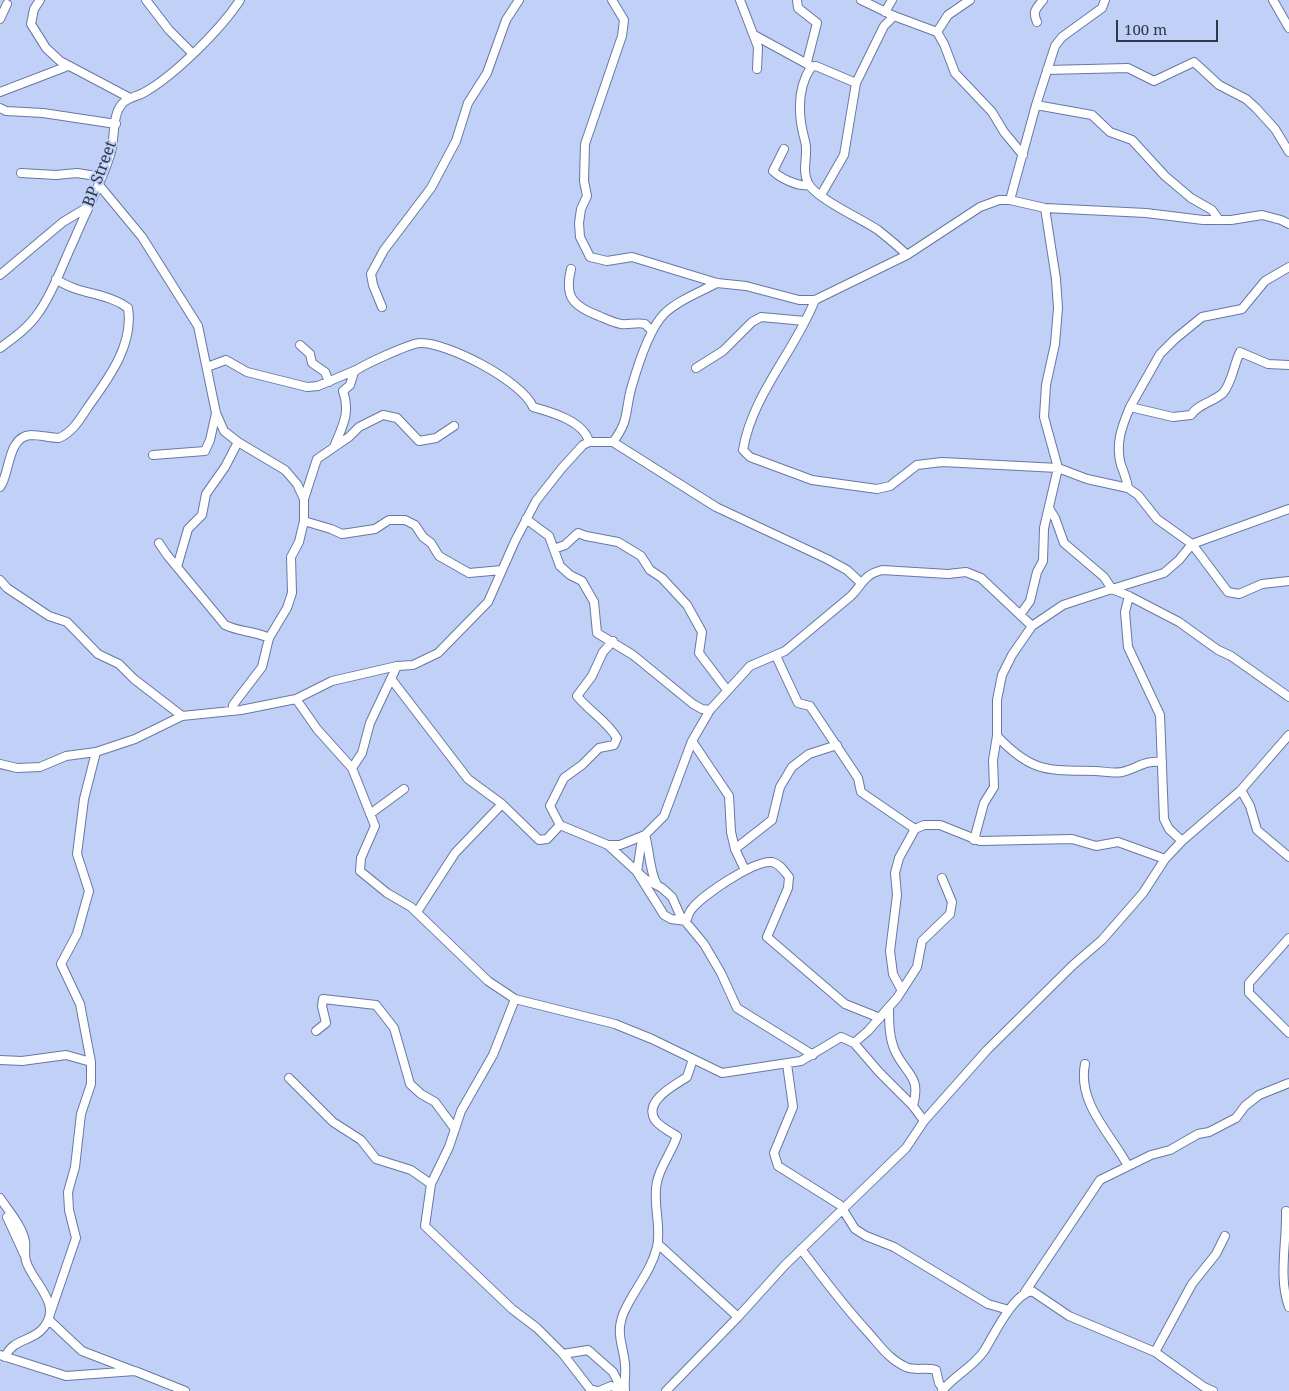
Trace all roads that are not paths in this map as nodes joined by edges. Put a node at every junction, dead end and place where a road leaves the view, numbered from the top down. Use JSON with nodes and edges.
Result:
{"nodes":[{"id":1,"x":40,"y":0,"type":"edge"},
{"id":2,"x":146,"y":0,"type":"edge"},
{"id":3,"x":240,"y":0,"type":"edge"},
{"id":4,"x":519,"y":0,"type":"edge"},
{"id":5,"x":612,"y":0,"type":"edge"},
{"id":6,"x":740,"y":0,"type":"edge"},
{"id":7,"x":797,"y":0,"type":"edge"},
{"id":8,"x":861,"y":0,"type":"edge"},
{"id":9,"x":892,"y":0,"type":"edge"},
{"id":10,"x":970,"y":0,"type":"edge"},
{"id":11,"x":1043,"y":0,"type":"edge"},
{"id":12,"x":1105,"y":0,"type":"edge"},
{"id":13,"x":1274,"y":0,"type":"edge"},
{"id":14,"x":7,"y":4,"type":"dead end"},
{"id":15,"x":885,"y":12,"type":"junction"},
{"id":16,"x":894,"y":16,"type":"junction"},
{"id":17,"x":0,"y":19,"type":"edge"},
{"id":18,"x":1037,"y":22,"type":"dead end"},
{"id":19,"x":1289,"y":28,"type":"edge"},
{"id":20,"x":937,"y":32,"type":"junction"},
{"id":21,"x":754,"y":35,"type":"junction"},
{"id":22,"x":193,"y":54,"type":"junction"},
{"id":23,"x":809,"y":65,"type":"junction"},
{"id":24,"x":68,"y":66,"type":"junction"},
{"id":25,"x":757,"y":69,"type":"dead end"},
{"id":26,"x":1047,"y":70,"type":"junction"},
{"id":27,"x":856,"y":83,"type":"junction"},
{"id":28,"x":0,"y":92,"type":"edge"},
{"id":29,"x":130,"y":98,"type":"junction"},
{"id":30,"x":1036,"y":106,"type":"junction"},
{"id":31,"x":0,"y":108,"type":"edge"},
{"id":32,"x":116,"y":124,"type":"junction"},
{"id":33,"x":784,"y":149,"type":"dead end"},
{"id":34,"x":1289,"y":152,"type":"edge"},
{"id":35,"x":1023,"y":155,"type":"junction"},
{"id":36,"x":21,"y":173,"type":"dead end"},
{"id":37,"x":100,"y":181,"type":"junction"},
{"id":38,"x":809,"y":185,"type":"junction"},
{"id":39,"x":821,"y":195,"type":"junction"},
{"id":40,"x":1010,"y":200,"type":"junction"},
{"id":41,"x":88,"y":207,"type":"junction"},
{"id":42,"x":1045,"y":208,"type":"junction"},
{"id":43,"x":1219,"y":220,"type":"junction"},
{"id":44,"x":1289,"y":224,"type":"edge"},
{"id":45,"x":907,"y":255,"type":"junction"},
{"id":46,"x":1289,"y":267,"type":"edge"},
{"id":47,"x":571,"y":269,"type":"dead end"},
{"id":48,"x":0,"y":275,"type":"edge"},
{"id":49,"x":56,"y":279,"type":"junction"},
{"id":50,"x":717,"y":283,"type":"junction"},
{"id":51,"x":815,"y":300,"type":"junction"},
{"id":52,"x":382,"y":307,"type":"dead end"},
{"id":53,"x":805,"y":321,"type":"junction"},
{"id":54,"x":652,"y":331,"type":"junction"},
{"id":55,"x":300,"y":345,"type":"dead end"},
{"id":56,"x":0,"y":348,"type":"edge"},
{"id":57,"x":1289,"y":365,"type":"edge"},
{"id":58,"x":207,"y":366,"type":"junction"},
{"id":59,"x":696,"y":368,"type":"dead end"},
{"id":60,"x":356,"y":370,"type":"junction"},
{"id":61,"x":329,"y":382,"type":"junction"},
{"id":62,"x":1130,"y":408,"type":"junction"},
{"id":63,"x":216,"y":414,"type":"junction"},
{"id":64,"x":454,"y":426,"type":"dead end"},
{"id":65,"x":238,"y":442,"type":"junction"},
{"id":66,"x":589,"y":442,"type":"junction"},
{"id":67,"x":612,"y":442,"type":"junction"},
{"id":68,"x":334,"y":447,"type":"junction"},
{"id":69,"x":153,"y":455,"type":"dead end"},
{"id":70,"x":1058,"y":468,"type":"junction"},
{"id":71,"x":0,"y":487,"type":"edge"},
{"id":72,"x":1128,"y":488,"type":"junction"},
{"id":73,"x":304,"y":499,"type":"junction"},
{"id":74,"x":1049,"y":508,"type":"junction"},
{"id":75,"x":1289,"y":509,"type":"edge"},
{"id":76,"x":526,"y":520,"type":"junction"},
{"id":77,"x":304,"y":521,"type":"junction"},
{"id":78,"x":159,"y":543,"type":"dead end"},
{"id":79,"x":1192,"y":544,"type":"junction"},
{"id":80,"x":554,"y":548,"type":"junction"},
{"id":81,"x":177,"y":567,"type":"junction"},
{"id":82,"x":502,"y":570,"type":"junction"},
{"id":83,"x":0,"y":580,"type":"edge"},
{"id":84,"x":1289,"y":581,"type":"edge"},
{"id":85,"x":860,"y":582,"type":"junction"},
{"id":86,"x":1112,"y":589,"type":"junction"},
{"id":87,"x":1129,"y":596,"type":"junction"},
{"id":88,"x":1020,"y":616,"type":"junction"},
{"id":89,"x":1032,"y":626,"type":"junction"},
{"id":90,"x":269,"y":638,"type":"junction"},
{"id":91,"x":612,"y":641,"type":"junction"},
{"id":92,"x":776,"y":656,"type":"junction"},
{"id":93,"x":397,"y":666,"type":"junction"},
{"id":94,"x":392,"y":680,"type":"junction"},
{"id":95,"x":726,"y":690,"type":"junction"},
{"id":96,"x":1289,"y":697,"type":"edge"},
{"id":97,"x":296,"y":700,"type":"junction"},
{"id":98,"x":710,"y":710,"type":"junction"},
{"id":99,"x":233,"y":711,"type":"junction"},
{"id":100,"x":182,"y":716,"type":"junction"},
{"id":101,"x":1289,"y":735,"type":"edge"},
{"id":102,"x":997,"y":736,"type":"junction"},
{"id":103,"x":692,"y":741,"type":"junction"},
{"id":104,"x":837,"y":745,"type":"junction"},
{"id":105,"x":96,"y":752,"type":"junction"},
{"id":106,"x":1162,"y":762,"type":"junction"},
{"id":107,"x":0,"y":764,"type":"edge"},
{"id":108,"x":352,"y":768,"type":"junction"},
{"id":109,"x":404,"y":789,"type":"dead end"},
{"id":110,"x":1241,"y":790,"type":"junction"},
{"id":111,"x":502,"y":804,"type":"junction"},
{"id":112,"x":370,"y":814,"type":"junction"},
{"id":113,"x":560,"y":825,"type":"junction"},
{"id":114,"x":915,"y":829,"type":"junction"},
{"id":115,"x":646,"y":835,"type":"junction"},
{"id":116,"x":974,"y":840,"type":"junction"},
{"id":117,"x":1182,"y":841,"type":"junction"},
{"id":118,"x":608,"y":845,"type":"junction"},
{"id":119,"x":735,"y":849,"type":"junction"},
{"id":120,"x":1289,"y":857,"type":"edge"},
{"id":121,"x":1164,"y":859,"type":"junction"},
{"id":122,"x":745,"y":870,"type":"junction"},
{"id":123,"x":637,"y":872,"type":"junction"},
{"id":124,"x":942,"y":878,"type":"dead end"},
{"id":125,"x":657,"y":885,"type":"junction"},
{"id":126,"x":417,"y":912,"type":"junction"},
{"id":127,"x":686,"y":921,"type":"junction"},
{"id":128,"x":1289,"y":938,"type":"edge"},
{"id":129,"x":901,"y":990,"type":"junction"},
{"id":130,"x":515,"y":999,"type":"junction"},
{"id":131,"x":889,"y":1007,"type":"junction"},
{"id":132,"x":880,"y":1018,"type":"junction"},
{"id":133,"x":316,"y":1031,"type":"dead end"},
{"id":134,"x":1289,"y":1033,"type":"edge"},
{"id":135,"x":854,"y":1043,"type":"junction"},
{"id":136,"x":814,"y":1055,"type":"junction"},
{"id":137,"x":693,"y":1059,"type":"junction"},
{"id":138,"x":0,"y":1060,"type":"edge"},
{"id":139,"x":91,"y":1062,"type":"junction"},
{"id":140,"x":787,"y":1064,"type":"junction"},
{"id":141,"x":1085,"y":1064,"type":"dead end"},
{"id":142,"x":289,"y":1078,"type":"dead end"},
{"id":143,"x":1289,"y":1083,"type":"edge"},
{"id":144,"x":913,"y":1106,"type":"junction"},
{"id":145,"x":924,"y":1121,"type":"junction"},
{"id":146,"x":455,"y":1129,"type":"junction"},
{"id":147,"x":1128,"y":1166,"type":"junction"},
{"id":148,"x":431,"y":1184,"type":"junction"},
{"id":149,"x":0,"y":1198,"type":"edge"},
{"id":150,"x":844,"y":1209,"type":"junction"},
{"id":151,"x":1286,"y":1211,"type":"dead end"},
{"id":152,"x":1225,"y":1236,"type":"dead end"},
{"id":153,"x":658,"y":1244,"type":"junction"},
{"id":154,"x":801,"y":1249,"type":"junction"},
{"id":155,"x":1025,"y":1292,"type":"junction"},
{"id":156,"x":1289,"y":1307,"type":"edge"},
{"id":157,"x":1009,"y":1310,"type":"junction"},
{"id":158,"x":50,"y":1317,"type":"junction"},
{"id":159,"x":738,"y":1317,"type":"junction"},
{"id":160,"x":1155,"y":1352,"type":"junction"},
{"id":161,"x":563,"y":1354,"type":"junction"},
{"id":162,"x":3,"y":1356,"type":"edge"},
{"id":163,"x":135,"y":1371,"type":"junction"},
{"id":164,"x":623,"y":1390,"type":"edge"},
{"id":165,"x":942,"y":1390,"type":"edge"},
{"id":166,"x":185,"y":1391,"type":"edge"},
{"id":167,"x":598,"y":1391,"type":"edge"},
{"id":168,"x":666,"y":1391,"type":"edge"},
{"id":169,"x":1213,"y":1391,"type":"edge"}],
"edges":[{"from":1,"to":24,"type":"street"},
{"from":2,"to":22,"type":"street"},
{"from":3,"to":22,"type":"street","name":"BP Street"},
{"from":4,"to":52,"type":"street"},
{"from":5,"to":50,"type":"street"},
{"from":6,"to":21,"type":"street"},
{"from":7,"to":23,"type":"street"},
{"from":8,"to":15,"type":"street"},
{"from":9,"to":15,"type":"street"},
{"from":10,"to":20,"type":"street"},
{"from":11,"to":18,"type":"street"},
{"from":12,"to":26,"type":"street"},
{"from":13,"to":19,"type":"street"},
{"from":14,"to":17,"type":"street"},
{"from":15,"to":16,"type":"street"},
{"from":16,"to":20,"type":"street"},
{"from":16,"to":27,"type":"street"},
{"from":20,"to":35,"type":"street"},
{"from":21,"to":23,"type":"street"},
{"from":21,"to":25,"type":"street"},
{"from":22,"to":29,"type":"street","name":"BP Street"},
{"from":23,"to":27,"type":"street"},
{"from":23,"to":38,"type":"street"},
{"from":24,"to":28,"type":"street"},
{"from":24,"to":29,"type":"street"},
{"from":26,"to":30,"type":"street"},
{"from":26,"to":34,"type":"street"},
{"from":27,"to":39,"type":"street"},
{"from":29,"to":32,"type":"street","name":"BP Street"},
{"from":30,"to":35,"type":"street"},
{"from":30,"to":43,"type":"street"},
{"from":31,"to":32,"type":"street"},
{"from":32,"to":37,"type":"street","name":"BP Street"},
{"from":33,"to":38,"type":"street"},
{"from":35,"to":40,"type":"street"},
{"from":36,"to":37,"type":"street"},
{"from":37,"to":41,"type":"street","name":"BP Street"},
{"from":37,"to":58,"type":"street"},
{"from":38,"to":39,"type":"street"},
{"from":39,"to":45,"type":"street"},
{"from":40,"to":42,"type":"street"},
{"from":40,"to":45,"type":"street"},
{"from":41,"to":48,"type":"street"},
{"from":41,"to":49,"type":"street","name":"BP Street"},
{"from":42,"to":43,"type":"street"},
{"from":42,"to":70,"type":"street"},
{"from":43,"to":44,"type":"street"},
{"from":45,"to":51,"type":"street"},
{"from":46,"to":62,"type":"street"},
{"from":47,"to":54,"type":"street"},
{"from":49,"to":56,"type":"street","name":"BP Street"},
{"from":49,"to":71,"type":"street"},
{"from":50,"to":51,"type":"street"},
{"from":50,"to":54,"type":"street"},
{"from":51,"to":53,"type":"street"},
{"from":53,"to":59,"type":"street"},
{"from":53,"to":70,"type":"street"},
{"from":54,"to":67,"type":"street"},
{"from":55,"to":61,"type":"street"},
{"from":57,"to":62,"type":"street"},
{"from":58,"to":61,"type":"street"},
{"from":58,"to":63,"type":"street"},
{"from":60,"to":61,"type":"street"},
{"from":60,"to":66,"type":"street"},
{"from":60,"to":68,"type":"street"},
{"from":62,"to":72,"type":"street"},
{"from":63,"to":65,"type":"street"},
{"from":63,"to":69,"type":"street"},
{"from":64,"to":68,"type":"street"},
{"from":65,"to":73,"type":"street"},
{"from":65,"to":81,"type":"street"},
{"from":66,"to":67,"type":"street"},
{"from":66,"to":76,"type":"street"},
{"from":67,"to":85,"type":"street"},
{"from":68,"to":73,"type":"street"},
{"from":70,"to":72,"type":"street"},
{"from":70,"to":74,"type":"street"},
{"from":72,"to":79,"type":"street"},
{"from":73,"to":77,"type":"street"},
{"from":74,"to":86,"type":"street"},
{"from":74,"to":88,"type":"street"},
{"from":75,"to":79,"type":"street"},
{"from":76,"to":80,"type":"street"},
{"from":76,"to":82,"type":"street"},
{"from":77,"to":82,"type":"street"},
{"from":77,"to":90,"type":"street"},
{"from":78,"to":81,"type":"street"},
{"from":79,"to":84,"type":"street"},
{"from":79,"to":86,"type":"street"},
{"from":80,"to":91,"type":"street"},
{"from":80,"to":95,"type":"street"},
{"from":81,"to":90,"type":"street"},
{"from":82,"to":93,"type":"street"},
{"from":83,"to":100,"type":"street"},
{"from":85,"to":88,"type":"street"},
{"from":85,"to":92,"type":"street"},
{"from":86,"to":87,"type":"street"},
{"from":86,"to":89,"type":"street"},
{"from":87,"to":96,"type":"street"},
{"from":87,"to":106,"type":"street"},
{"from":88,"to":89,"type":"street"},
{"from":89,"to":102,"type":"street"},
{"from":90,"to":99,"type":"street"},
{"from":91,"to":98,"type":"street"},
{"from":91,"to":113,"type":"street"},
{"from":92,"to":95,"type":"street"},
{"from":92,"to":104,"type":"street"},
{"from":93,"to":94,"type":"street"},
{"from":93,"to":97,"type":"street"},
{"from":94,"to":108,"type":"street"},
{"from":94,"to":111,"type":"street"},
{"from":95,"to":98,"type":"street"},
{"from":97,"to":99,"type":"street"},
{"from":97,"to":108,"type":"street"},
{"from":98,"to":103,"type":"street"},
{"from":99,"to":100,"type":"street"},
{"from":100,"to":105,"type":"street"},
{"from":101,"to":110,"type":"street"},
{"from":102,"to":106,"type":"street"},
{"from":102,"to":116,"type":"street"},
{"from":103,"to":115,"type":"street"},
{"from":103,"to":119,"type":"street"},
{"from":104,"to":114,"type":"street"},
{"from":104,"to":119,"type":"street"},
{"from":105,"to":107,"type":"street"},
{"from":105,"to":139,"type":"street"},
{"from":106,"to":117,"type":"street"},
{"from":108,"to":112,"type":"street"},
{"from":109,"to":112,"type":"street"},
{"from":110,"to":117,"type":"street"},
{"from":110,"to":120,"type":"street"},
{"from":111,"to":113,"type":"street"},
{"from":111,"to":126,"type":"street"},
{"from":112,"to":126,"type":"street"},
{"from":113,"to":118,"type":"street"},
{"from":114,"to":116,"type":"street"},
{"from":114,"to":129,"type":"street"},
{"from":115,"to":118,"type":"street"},
{"from":115,"to":123,"type":"street"},
{"from":115,"to":125,"type":"street"},
{"from":116,"to":121,"type":"street"},
{"from":117,"to":121,"type":"street"},
{"from":118,"to":123,"type":"street"},
{"from":119,"to":122,"type":"street"},
{"from":121,"to":145,"type":"street"},
{"from":122,"to":127,"type":"street"},
{"from":122,"to":132,"type":"street"},
{"from":123,"to":125,"type":"street"},
{"from":123,"to":127,"type":"street"},
{"from":124,"to":129,"type":"street"},
{"from":125,"to":127,"type":"street"},
{"from":126,"to":130,"type":"street"},
{"from":127,"to":136,"type":"street"},
{"from":128,"to":134,"type":"street"},
{"from":129,"to":131,"type":"street"},
{"from":130,"to":137,"type":"street"},
{"from":130,"to":146,"type":"street"},
{"from":131,"to":132,"type":"street"},
{"from":131,"to":144,"type":"street"},
{"from":132,"to":135,"type":"street"},
{"from":133,"to":146,"type":"street"},
{"from":135,"to":136,"type":"street"},
{"from":135,"to":144,"type":"street"},
{"from":136,"to":140,"type":"street"},
{"from":137,"to":140,"type":"street"},
{"from":137,"to":153,"type":"street"},
{"from":138,"to":139,"type":"street"},
{"from":139,"to":158,"type":"street"},
{"from":140,"to":150,"type":"street"},
{"from":141,"to":147,"type":"street"},
{"from":142,"to":148,"type":"street"},
{"from":143,"to":147,"type":"street"},
{"from":144,"to":145,"type":"street"},
{"from":145,"to":150,"type":"street"},
{"from":146,"to":148,"type":"street"},
{"from":147,"to":155,"type":"street"},
{"from":148,"to":161,"type":"street"},
{"from":149,"to":158,"type":"street"},
{"from":150,"to":154,"type":"street"},
{"from":150,"to":157,"type":"street"},
{"from":151,"to":156,"type":"street"},
{"from":152,"to":160,"type":"street"},
{"from":153,"to":159,"type":"street"},
{"from":153,"to":164,"type":"street"},
{"from":154,"to":159,"type":"street"},
{"from":154,"to":165,"type":"street"},
{"from":155,"to":157,"type":"street"},
{"from":155,"to":160,"type":"street"},
{"from":157,"to":165,"type":"street"},
{"from":158,"to":162,"type":"street"},
{"from":158,"to":163,"type":"street"},
{"from":159,"to":168,"type":"street"},
{"from":160,"to":169,"type":"street"},
{"from":161,"to":164,"type":"street"},
{"from":161,"to":167,"type":"street"},
{"from":162,"to":163,"type":"street"},
{"from":163,"to":166,"type":"street"},
{"from":164,"to":167,"type":"street"}]}
